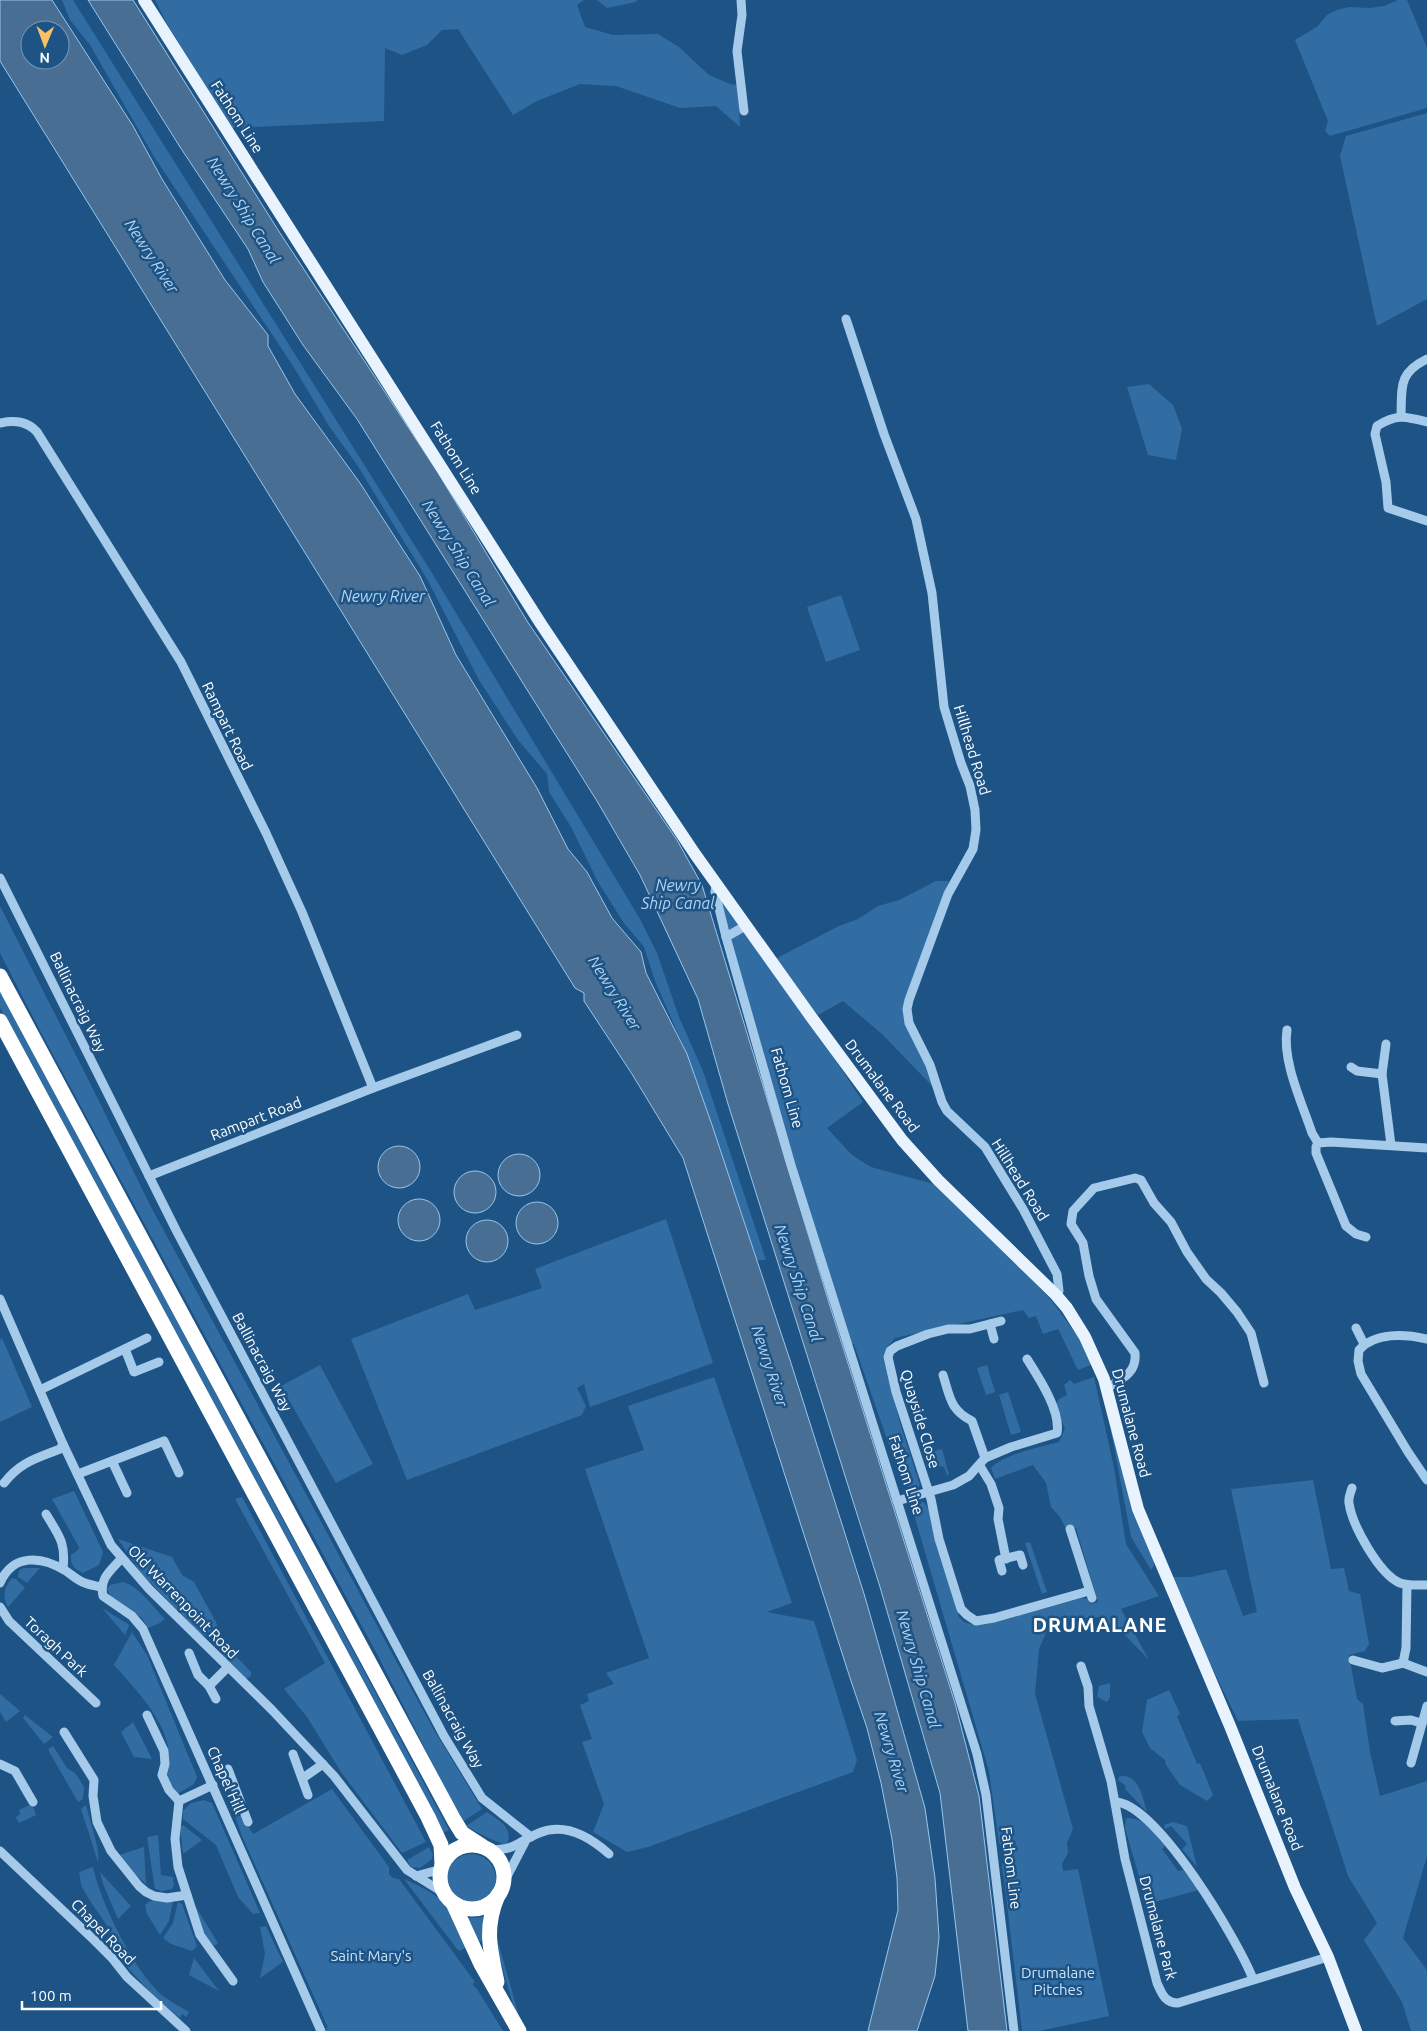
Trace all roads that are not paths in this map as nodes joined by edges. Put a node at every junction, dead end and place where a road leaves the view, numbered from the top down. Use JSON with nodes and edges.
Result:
{"nodes":[{"id":1,"x":144,"y":0,"type":"edge"},
{"id":2,"x":741,"y":0,"type":"edge"},
{"id":3,"x":744,"y":111,"type":"dead end"},
{"id":4,"x":846,"y":319,"type":"dead end"},
{"id":5,"x":1427,"y":359,"type":"edge"},
{"id":6,"x":1402,"y":416,"type":"junction"},
{"id":7,"x":1427,"y":422,"type":"edge"},
{"id":8,"x":0,"y":423,"type":"edge"},
{"id":9,"x":1427,"y":521,"type":"edge"},
{"id":10,"x":0,"y":878,"type":"edge"},
{"id":11,"x":716,"y":884,"type":"junction"},
{"id":12,"x":747,"y":925,"type":"junction"},
{"id":13,"x":726,"y":937,"type":"junction"},
{"id":14,"x":0,"y":976,"type":"edge"},
{"id":15,"x":0,"y":1021,"type":"edge"},
{"id":16,"x":1286,"y":1030,"type":"dead end"},
{"id":17,"x":517,"y":1035,"type":"dead end"},
{"id":18,"x":1386,"y":1044,"type":"dead end"},
{"id":19,"x":1351,"y":1067,"type":"dead end"},
{"id":20,"x":1382,"y":1074,"type":"junction"},
{"id":21,"x":374,"y":1088,"type":"junction"},
{"id":22,"x":1318,"y":1143,"type":"junction"},
{"id":23,"x":1392,"y":1145,"type":"junction"},
{"id":24,"x":1427,"y":1148,"type":"edge"},
{"id":25,"x":149,"y":1176,"type":"junction"},
{"id":26,"x":1366,"y":1237,"type":"dead end"},
{"id":27,"x":1056,"y":1295,"type":"junction"},
{"id":28,"x":0,"y":1300,"type":"edge"},
{"id":29,"x":1001,"y":1321,"type":"dead end"},
{"id":30,"x":990,"y":1324,"type":"junction"},
{"id":31,"x":1356,"y":1328,"type":"dead end"},
{"id":32,"x":147,"y":1338,"type":"dead end"},
{"id":33,"x":994,"y":1339,"type":"dead end"},
{"id":34,"x":1427,"y":1339,"type":"edge"},
{"id":35,"x":1364,"y":1344,"type":"junction"},
{"id":36,"x":125,"y":1349,"type":"junction"},
{"id":37,"x":1027,"y":1359,"type":"dead end"},
{"id":38,"x":159,"y":1362,"type":"dead end"},
{"id":39,"x":943,"y":1375,"type":"dead end"},
{"id":40,"x":1264,"y":1383,"type":"dead end"},
{"id":41,"x":1106,"y":1388,"type":"junction"},
{"id":42,"x":40,"y":1390,"type":"junction"},
{"id":43,"x":63,"y":1444,"type":"junction"},
{"id":44,"x":112,"y":1461,"type":"junction"},
{"id":45,"x":983,"y":1462,"type":"junction"},
{"id":46,"x":179,"y":1473,"type":"dead end"},
{"id":47,"x":78,"y":1474,"type":"junction"},
{"id":48,"x":1427,"y":1480,"type":"edge"},
{"id":49,"x":2,"y":1481,"type":"edge"},
{"id":50,"x":1352,"y":1488,"type":"dead end"},
{"id":51,"x":12,"y":1490,"type":"dead end"},
{"id":52,"x":929,"y":1492,"type":"junction"},
{"id":53,"x":127,"y":1493,"type":"dead end"},
{"id":54,"x":897,"y":1501,"type":"junction"},
{"id":55,"x":46,"y":1514,"type":"dead end"},
{"id":56,"x":1070,"y":1530,"type":"dead end"},
{"id":57,"x":1006,"y":1558,"type":"junction"},
{"id":58,"x":121,"y":1559,"type":"junction"},
{"id":59,"x":1023,"y":1565,"type":"dead end"},
{"id":60,"x":63,"y":1569,"type":"junction"},
{"id":61,"x":1002,"y":1571,"type":"dead end"},
{"id":62,"x":0,"y":1583,"type":"edge"},
{"id":63,"x":1407,"y":1585,"type":"junction"},
{"id":64,"x":1427,"y":1585,"type":"edge"},
{"id":65,"x":101,"y":1587,"type":"junction"},
{"id":66,"x":0,"y":1607,"type":"edge"},
{"id":67,"x":188,"y":1653,"type":"dead end"},
{"id":68,"x":1353,"y":1660,"type":"dead end"},
{"id":69,"x":1402,"y":1663,"type":"junction"},
{"id":70,"x":1081,"y":1666,"type":"dead end"},
{"id":71,"x":228,"y":1668,"type":"junction"},
{"id":72,"x":1427,"y":1672,"type":"edge"},
{"id":73,"x":209,"y":1686,"type":"junction"},
{"id":74,"x":216,"y":1699,"type":"dead end"},
{"id":75,"x":96,"y":1703,"type":"dead end"},
{"id":76,"x":1427,"y":1706,"type":"edge"},
{"id":77,"x":147,"y":1715,"type":"dead end"},
{"id":78,"x":1395,"y":1721,"type":"dead end"},
{"id":79,"x":1421,"y":1723,"type":"junction"},
{"id":80,"x":64,"y":1732,"type":"dead end"},
{"id":81,"x":293,"y":1754,"type":"dead end"},
{"id":82,"x":1411,"y":1763,"type":"dead end"},
{"id":83,"x":0,"y":1764,"type":"edge"},
{"id":84,"x":323,"y":1764,"type":"junction"},
{"id":85,"x":228,"y":1769,"type":"dead end"},
{"id":86,"x":302,"y":1778,"type":"junction"},
{"id":87,"x":213,"y":1785,"type":"junction"},
{"id":88,"x":308,"y":1795,"type":"dead end"},
{"id":89,"x":238,"y":1796,"type":"junction"},
{"id":90,"x":179,"y":1800,"type":"junction"},
{"id":91,"x":33,"y":1802,"type":"dead end"},
{"id":92,"x":221,"y":1802,"type":"junction"},
{"id":93,"x":1116,"y":1802,"type":"junction"},
{"id":94,"x":248,"y":1822,"type":"dead end"},
{"id":95,"x":529,"y":1838,"type":"junction"},
{"id":96,"x":485,"y":1848,"type":"junction"},
{"id":97,"x":0,"y":1851,"type":"edge"},
{"id":98,"x":609,"y":1854,"type":"dead end"},
{"id":99,"x":442,"y":1866,"type":"junction"},
{"id":100,"x":416,"y":1876,"type":"junction"},
{"id":101,"x":501,"y":1888,"type":"junction"},
{"id":102,"x":187,"y":1894,"type":"junction"},
{"id":103,"x":450,"y":1899,"type":"junction"},
{"id":104,"x":1328,"y":1957,"type":"junction"},
{"id":105,"x":1253,"y":1979,"type":"junction"},
{"id":106,"x":233,"y":1981,"type":"dead end"},
{"id":107,"x":500,"y":1996,"type":"junction"},
{"id":108,"x":186,"y":2031,"type":"edge"},
{"id":109,"x":321,"y":2031,"type":"edge"},
{"id":110,"x":519,"y":2031,"type":"edge"},
{"id":111,"x":1014,"y":2031,"type":"edge"},
{"id":112,"x":1356,"y":2031,"type":"edge"}],
"edges":[{"from":1,"to":11,"type":"main road","name":"Fathom Line"},
{"from":2,"to":3,"type":"street"},
{"from":4,"to":27,"type":"street","name":"Hillhead Road"},
{"from":5,"to":6,"type":"street"},
{"from":6,"to":7,"type":"street"},
{"from":6,"to":9,"type":"street"},
{"from":8,"to":21,"type":"street","name":"Rampart Road"},
{"from":10,"to":25,"type":"street","name":"Ballinacraig Way"},
{"from":11,"to":12,"type":"main road","name":"Drumalane Road"},
{"from":11,"to":13,"type":"street","name":"Fathom Line"},
{"from":12,"to":13,"type":"street"},
{"from":12,"to":27,"type":"main road","name":"Drumalane Road"},
{"from":13,"to":54,"type":"street","name":"Fathom Line"},
{"from":14,"to":96,"type":"highway"},
{"from":15,"to":99,"type":"highway"},
{"from":16,"to":22,"type":"street"},
{"from":17,"to":21,"type":"street","name":"Rampart Road"},
{"from":18,"to":20,"type":"street"},
{"from":19,"to":20,"type":"street"},
{"from":20,"to":23,"type":"street"},
{"from":21,"to":25,"type":"street","name":"Rampart Road"},
{"from":22,"to":23,"type":"street"},
{"from":22,"to":26,"type":"street"},
{"from":23,"to":24,"type":"street"},
{"from":25,"to":95,"type":"street","name":"Ballinacraig Way"},
{"from":27,"to":41,"type":"main road","name":"Drumalane Road"},
{"from":28,"to":42,"type":"street","name":"Old Warrenpoint Road"},
{"from":29,"to":30,"type":"street","name":"Quayside Close"},
{"from":30,"to":33,"type":"street"},
{"from":30,"to":52,"type":"street","name":"Quayside Close"},
{"from":31,"to":35,"type":"street"},
{"from":32,"to":36,"type":"street"},
{"from":34,"to":35,"type":"street"},
{"from":35,"to":48,"type":"street"},
{"from":36,"to":38,"type":"street"},
{"from":36,"to":42,"type":"street"},
{"from":37,"to":45,"type":"street","name":"Quayside Close"},
{"from":39,"to":45,"type":"street"},
{"from":40,"to":41,"type":"street"},
{"from":41,"to":104,"type":"main road","name":"Drumalane Road"},
{"from":42,"to":43,"type":"street","name":"Old Warrenpoint Road"},
{"from":43,"to":47,"type":"street","name":"Old Warrenpoint Road"},
{"from":43,"to":49,"type":"street"},
{"from":44,"to":46,"type":"street"},
{"from":44,"to":47,"type":"street"},
{"from":44,"to":53,"type":"street"},
{"from":45,"to":52,"type":"street","name":"Quayside Close"},
{"from":45,"to":57,"type":"street"},
{"from":47,"to":58,"type":"street","name":"Old Warrenpoint Road"},
{"from":49,"to":51,"type":"street"},
{"from":50,"to":63,"type":"street"},
{"from":52,"to":54,"type":"street","name":"Quayside Close"},
{"from":52,"to":56,"type":"street","name":"Quayside Close"},
{"from":54,"to":111,"type":"street","name":"Fathom Line"},
{"from":55,"to":60,"type":"street"},
{"from":57,"to":59,"type":"street"},
{"from":57,"to":61,"type":"street"},
{"from":58,"to":65,"type":"street"},
{"from":58,"to":71,"type":"street","name":"Old Warrenpoint Road"},
{"from":60,"to":62,"type":"street"},
{"from":60,"to":65,"type":"street"},
{"from":63,"to":64,"type":"street"},
{"from":63,"to":69,"type":"street"},
{"from":65,"to":87,"type":"street","name":"Chapel Hill"},
{"from":66,"to":75,"type":"street","name":"Toragh Park"},
{"from":67,"to":73,"type":"street"},
{"from":68,"to":69,"type":"street"},
{"from":69,"to":72,"type":"street"},
{"from":70,"to":93,"type":"street","name":"Drumalane Park"},
{"from":71,"to":73,"type":"street"},
{"from":71,"to":84,"type":"street","name":"Old Warrenpoint Road"},
{"from":73,"to":74,"type":"street"},
{"from":76,"to":79,"type":"street"},
{"from":77,"to":90,"type":"street"},
{"from":78,"to":79,"type":"street"},
{"from":79,"to":82,"type":"street"},
{"from":80,"to":102,"type":"street"},
{"from":81,"to":86,"type":"street"},
{"from":83,"to":91,"type":"street"},
{"from":84,"to":86,"type":"street"},
{"from":84,"to":100,"type":"street","name":"Old Warrenpoint Road"},
{"from":85,"to":89,"type":"street","name":"Chapel Hill"},
{"from":86,"to":88,"type":"street"},
{"from":87,"to":90,"type":"street"},
{"from":87,"to":92,"type":"street","name":"Chapel Hill"},
{"from":89,"to":92,"type":"street"},
{"from":89,"to":94,"type":"street","name":"Chapel Hill"},
{"from":90,"to":102,"type":"street"},
{"from":92,"to":109,"type":"street","name":"Chapel Hill"},
{"from":93,"to":105,"type":"street"},
{"from":93,"to":105,"type":"street","name":"Drumalane Park"},
{"from":95,"to":96,"type":"street"},
{"from":95,"to":98,"type":"street"},
{"from":95,"to":101,"type":"street"},
{"from":96,"to":99,"type":"highway"},
{"from":96,"to":101,"type":"highway"},
{"from":97,"to":108,"type":"street","name":"Chapel Road"},
{"from":99,"to":100,"type":"street"},
{"from":99,"to":103,"type":"highway"},
{"from":100,"to":103,"type":"street","name":"Old Warrenpoint Road"},
{"from":101,"to":103,"type":"highway"},
{"from":101,"to":107,"type":"highway"},
{"from":102,"to":106,"type":"street"},
{"from":103,"to":107,"type":"highway"},
{"from":104,"to":105,"type":"street","name":"Drumalane Park"},
{"from":104,"to":112,"type":"main road","name":"Drumalane Road"},
{"from":107,"to":110,"type":"highway"}]}
